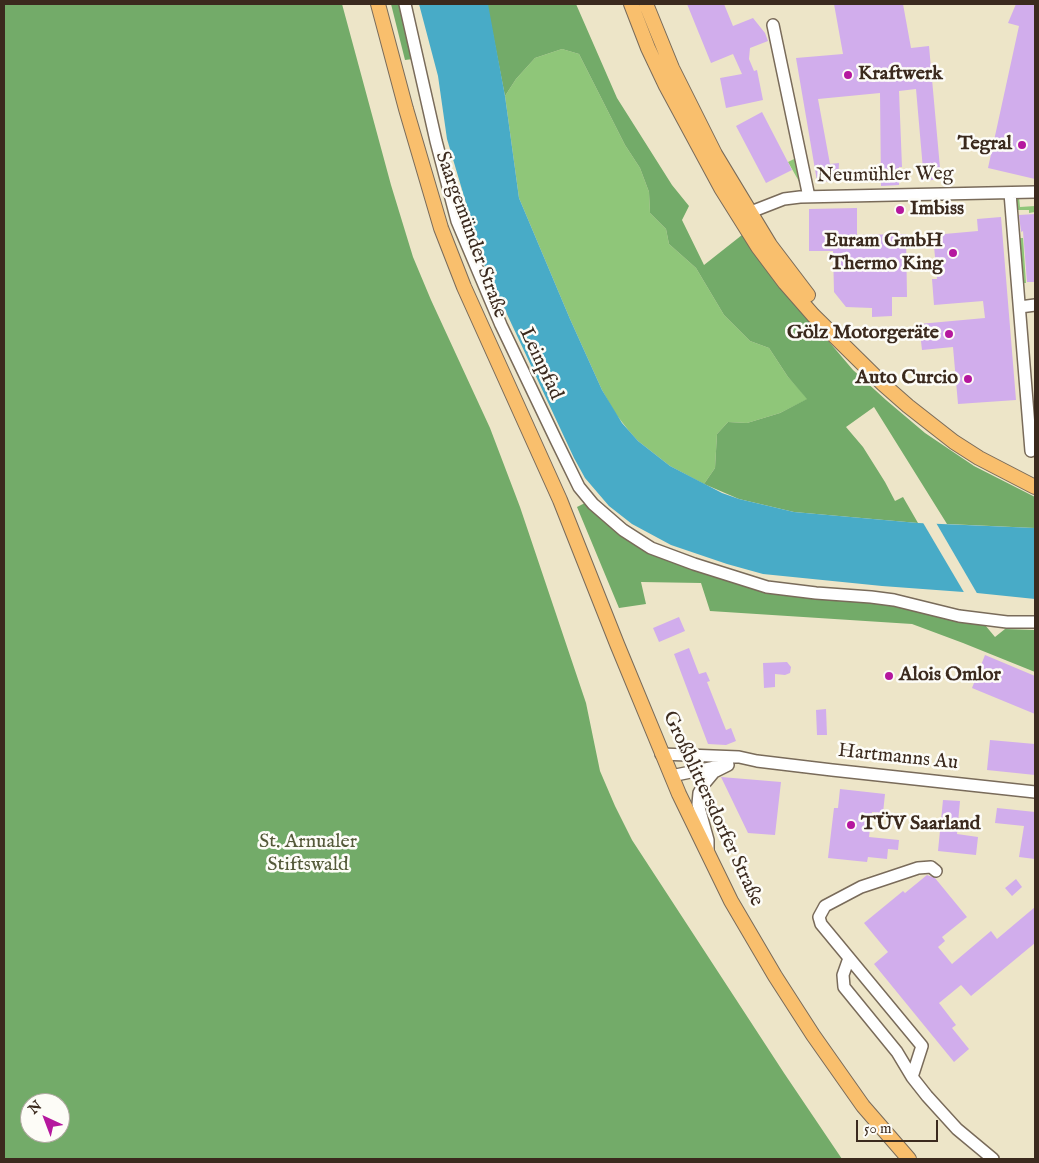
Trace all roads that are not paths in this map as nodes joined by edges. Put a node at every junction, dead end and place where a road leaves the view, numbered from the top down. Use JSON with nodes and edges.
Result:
{"nodes":[{"id":1,"x":378,"y":4,"type":"edge"},
{"id":2,"x":405,"y":4,"type":"edge"},
{"id":3,"x":630,"y":4,"type":"edge"},
{"id":4,"x":646,"y":4,"type":"edge"},
{"id":5,"x":773,"y":25,"type":"dead end"},
{"id":6,"x":1035,"y":192,"type":"edge"},
{"id":7,"x":1010,"y":193,"type":"junction"},
{"id":8,"x":809,"y":197,"type":"junction"},
{"id":9,"x":744,"y":214,"type":"junction"},
{"id":10,"x":1035,"y":306,"type":"edge"},
{"id":11,"x":1020,"y":307,"type":"junction"},
{"id":12,"x":535,"y":444,"type":"joint"},
{"id":13,"x":1031,"y":451,"type":"dead end"},
{"id":14,"x":1035,"y":487,"type":"edge"},
{"id":15,"x":1035,"y":622,"type":"edge"},
{"id":16,"x":661,"y":754,"type":"junction"},
{"id":17,"x":757,"y":761,"type":"junction"},
{"id":18,"x":728,"y":765,"type":"junction"},
{"id":19,"x":671,"y":776,"type":"junction"},
{"id":20,"x":1035,"y":792,"type":"edge"},
{"id":21,"x":708,"y":854,"type":"junction"},
{"id":22,"x":936,"y":871,"type":"dead end"},
{"id":23,"x":849,"y":958,"type":"junction"},
{"id":24,"x":912,"y":1077,"type":"junction"},
{"id":25,"x":909,"y":1159,"type":"edge"},
{"id":26,"x":993,"y":1159,"type":"edge"}],
"edges":[{"from":1,"to":12,"type":"main road","name":"Saargemünder Straße"},
{"from":2,"to":15,"type":"street","name":"Leinpfad"},
{"from":3,"to":9,"type":"main road"},
{"from":4,"to":9,"type":"main road"},
{"from":5,"to":8,"type":"street"},
{"from":6,"to":7,"type":"street","name":"Neumühler Weg"},
{"from":7,"to":8,"type":"street","name":"Neumühler Weg"},
{"from":7,"to":11,"type":"street"},
{"from":8,"to":9,"type":"street","name":"Neumühler Weg"},
{"from":9,"to":14,"type":"main road"},
{"from":10,"to":11,"type":"street"},
{"from":11,"to":13,"type":"street"},
{"from":12,"to":16,"type":"main road","name":"Großblittersdorfer Straße"},
{"from":16,"to":17,"type":"street","name":"Hartmanns Au"},
{"from":16,"to":19,"type":"main road","name":"Großblittersdorfer Straße"},
{"from":17,"to":18,"type":"street","name":"Hartmanns Au"},
{"from":17,"to":20,"type":"street","name":"Hartmanns Au"},
{"from":18,"to":19,"type":"street","name":"Hartmanns Au"},
{"from":18,"to":21,"type":"street","name":"Hartmanns Au"},
{"from":19,"to":21,"type":"main road","name":"Großblittersdorfer Straße"},
{"from":21,"to":25,"type":"main road","name":"Großblittersdorfer Straße"},
{"from":22,"to":23,"type":"street"},
{"from":23,"to":24,"type":"street"},
{"from":23,"to":24,"type":"street"},
{"from":24,"to":26,"type":"street"}]}
